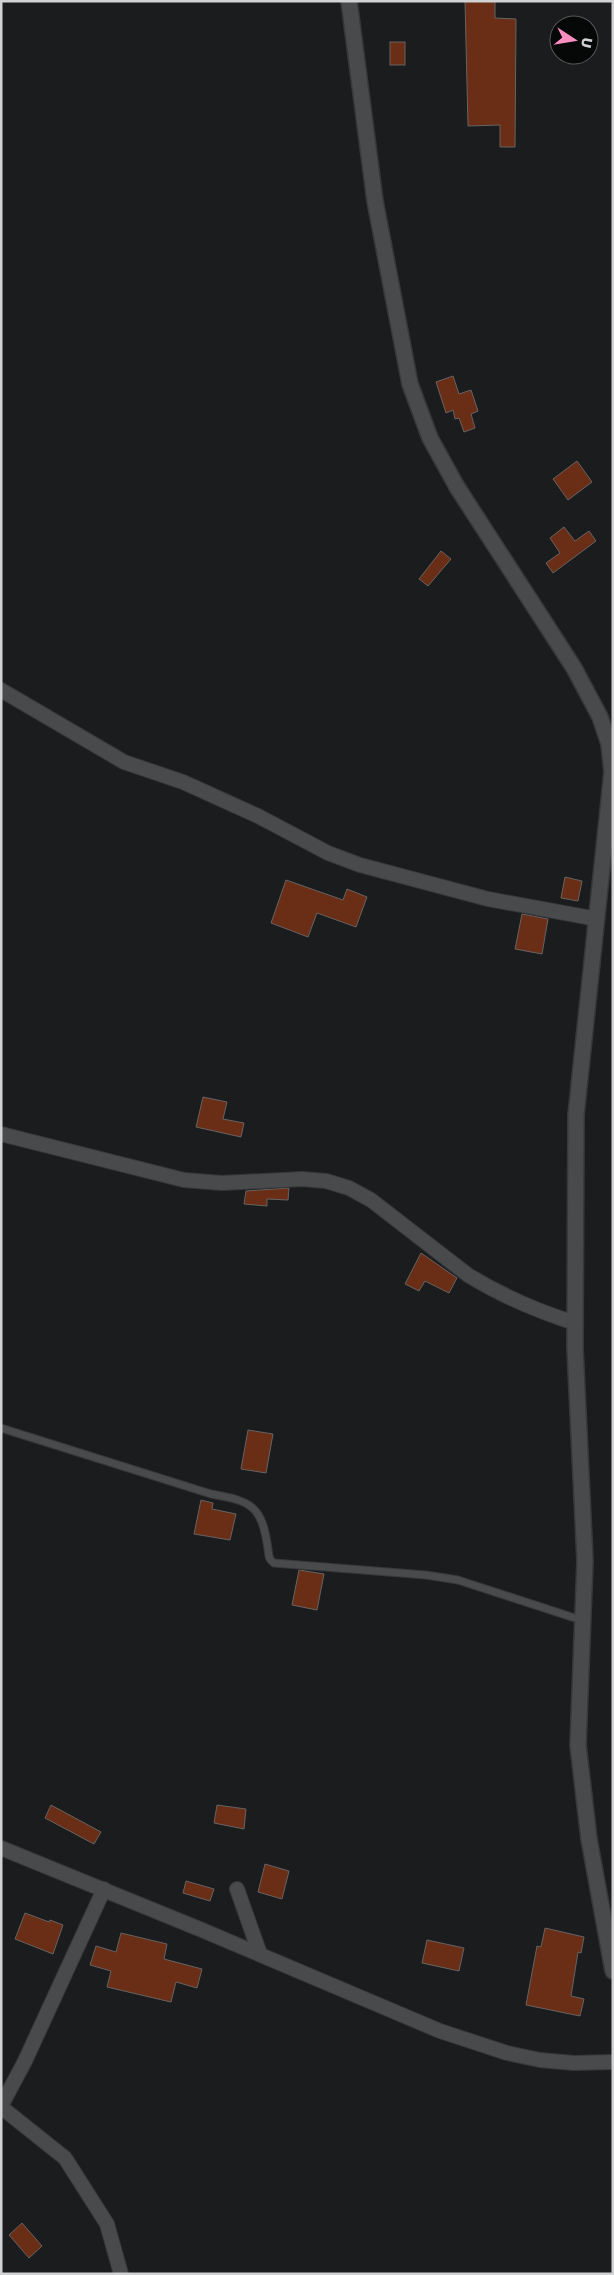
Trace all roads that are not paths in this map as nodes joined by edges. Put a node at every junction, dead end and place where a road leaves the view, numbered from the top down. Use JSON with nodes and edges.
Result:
{"nodes":[{"id":1,"x":349,"y":1,"type":"edge"},
{"id":2,"x":1,"y":690,"type":"edge"},
{"id":3,"x":597,"y":919,"type":"junction"},
{"id":4,"x":1,"y":1134,"type":"edge"},
{"id":5,"x":576,"y":1323,"type":"junction"},
{"id":6,"x":1,"y":1428,"type":"edge"},
{"id":7,"x":581,"y":1620,"type":"junction"},
{"id":8,"x":1,"y":1848,"type":"edge"},
{"id":9,"x":237,"y":1889,"type":"dead end"},
{"id":10,"x":104,"y":1890,"type":"junction"},
{"id":11,"x":260,"y":1954,"type":"junction"},
{"id":12,"x":613,"y":1971,"type":"edge"},
{"id":13,"x":613,"y":2062,"type":"edge"},
{"id":14,"x":1,"y":2106,"type":"edge"},
{"id":15,"x":121,"y":2274,"type":"edge"}],
"edges":[{"from":1,"to":3,"type":"street"},
{"from":2,"to":3,"type":"street"},
{"from":3,"to":5,"type":"street"},
{"from":4,"to":5,"type":"street"},
{"from":5,"to":7,"type":"street"},
{"from":6,"to":7,"type":"lane"},
{"from":7,"to":12,"type":"street"},
{"from":8,"to":10,"type":"street"},
{"from":9,"to":11,"type":"street"},
{"from":10,"to":11,"type":"street"},
{"from":10,"to":14,"type":"street"},
{"from":11,"to":13,"type":"street"},
{"from":14,"to":15,"type":"street"}]}
